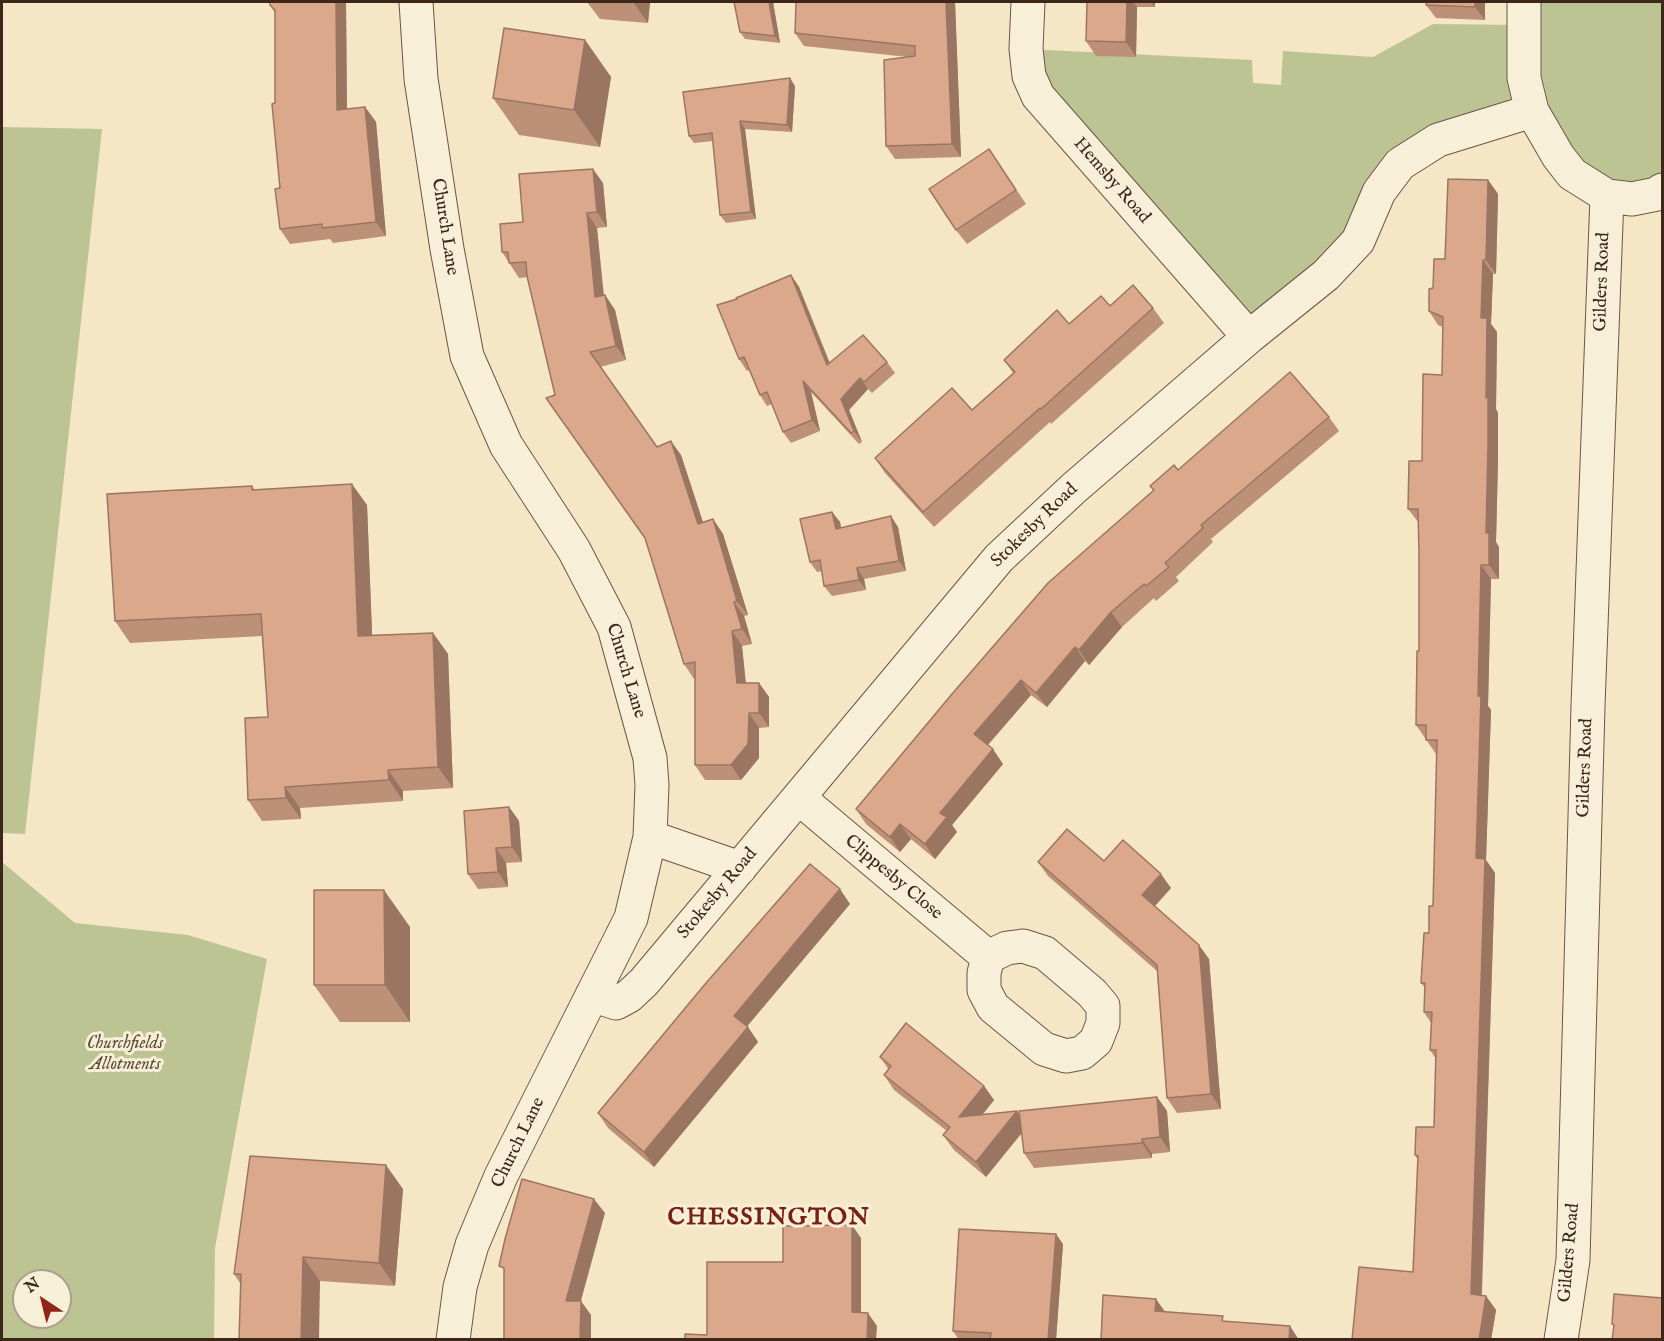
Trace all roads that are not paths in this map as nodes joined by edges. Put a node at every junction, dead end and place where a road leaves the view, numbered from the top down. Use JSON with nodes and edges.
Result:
{"nodes":[{"id":1,"x":416,"y":2,"type":"edge"},
{"id":2,"x":1028,"y":2,"type":"edge"},
{"id":3,"x":1524,"y":2,"type":"edge"},
{"id":4,"x":1532,"y":111,"type":"junction"},
{"id":5,"x":1662,"y":190,"type":"edge"},
{"id":6,"x":1607,"y":196,"type":"junction"},
{"id":7,"x":1249,"y":337,"type":"junction"},
{"id":8,"x":799,"y":798,"type":"junction"},
{"id":9,"x":650,"y":837,"type":"junction"},
{"id":10,"x":740,"y":868,"type":"junction"},
{"id":11,"x":988,"y":957,"type":"dead end"},
{"id":12,"x":592,"y":995,"type":"junction"},
{"id":13,"x":453,"y":1340,"type":"edge"},
{"id":14,"x":1561,"y":1340,"type":"edge"}],
"edges":[{"from":1,"to":9,"type":"street","name":"Church Lane"},
{"from":2,"to":7,"type":"street","name":"Hemsby Road"},
{"from":3,"to":4,"type":"street"},
{"from":4,"to":6,"type":"street"},
{"from":4,"to":7,"type":"street","name":"Stokesby Road"},
{"from":5,"to":6,"type":"street"},
{"from":6,"to":14,"type":"street","name":"Gilders Road"},
{"from":7,"to":8,"type":"street","name":"Stokesby Road"},
{"from":8,"to":10,"type":"street","name":"Stokesby Road"},
{"from":8,"to":11,"type":"street","name":"Clippesby Close"},
{"from":9,"to":10,"type":"street"},
{"from":9,"to":12,"type":"street","name":"Church Lane"},
{"from":10,"to":12,"type":"street","name":"Stokesby Road"},
{"from":12,"to":13,"type":"street","name":"Church Lane"}]}
